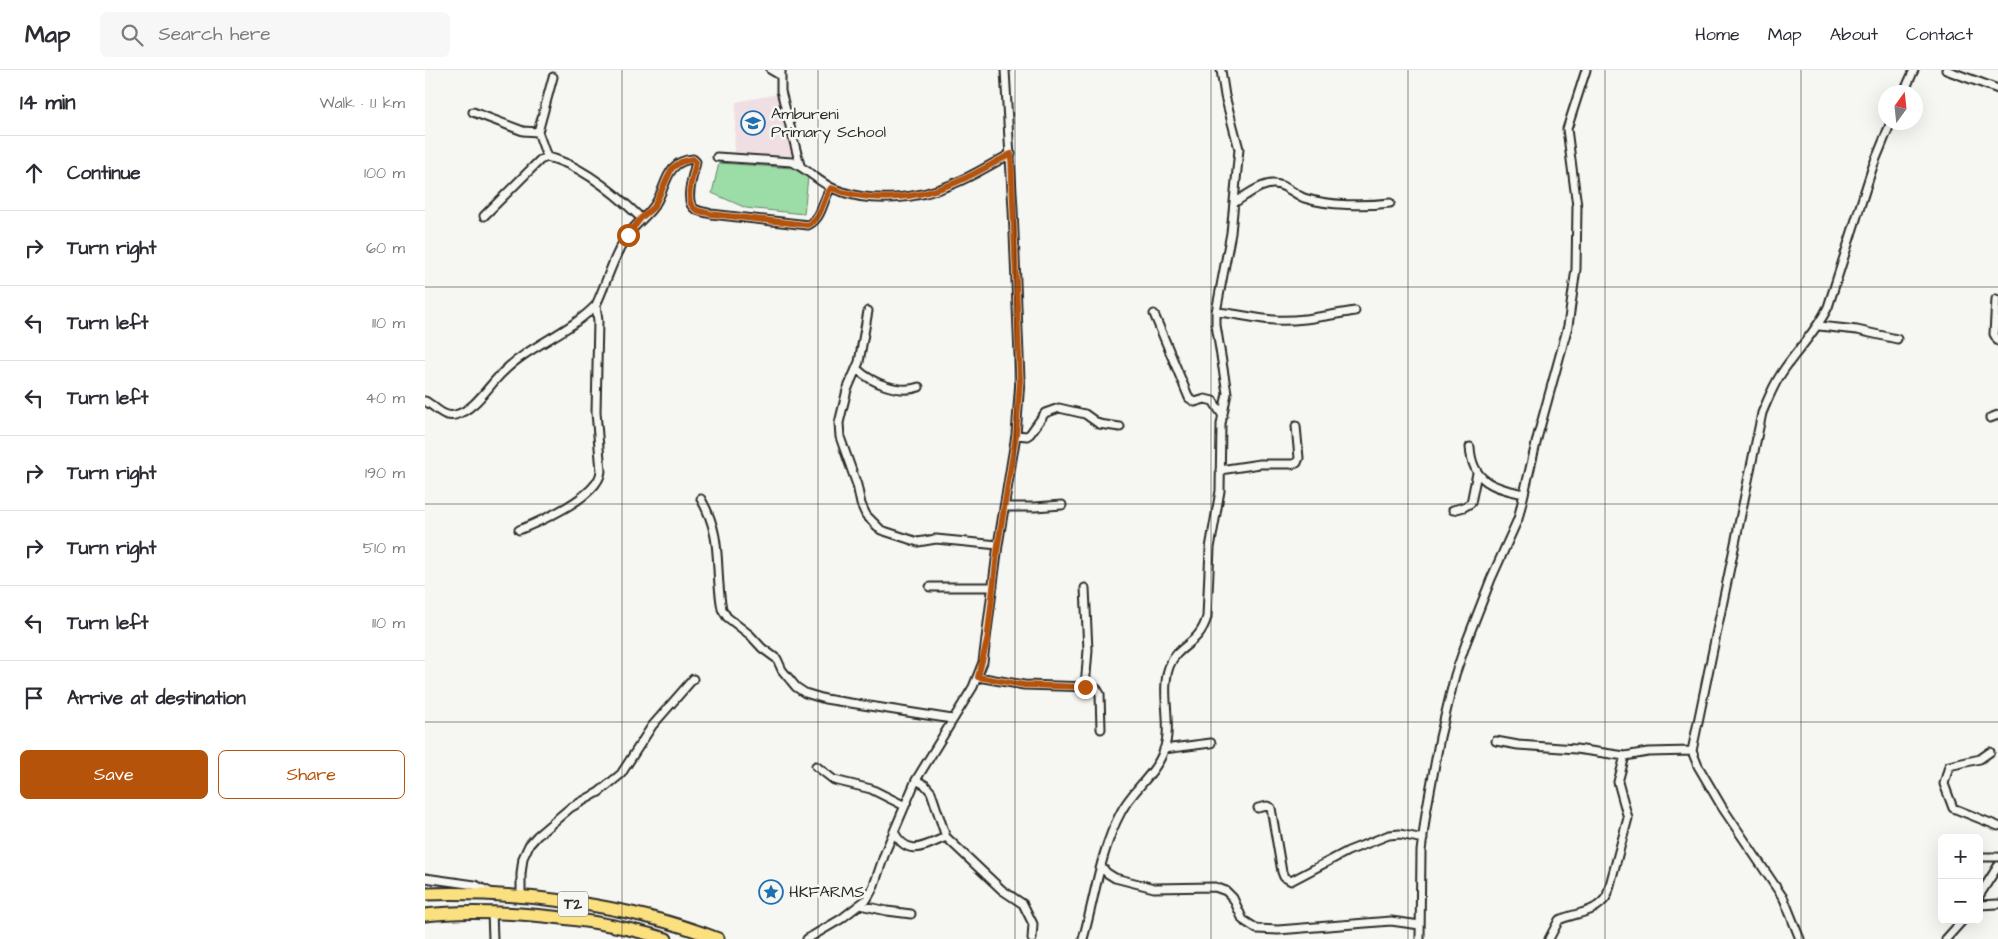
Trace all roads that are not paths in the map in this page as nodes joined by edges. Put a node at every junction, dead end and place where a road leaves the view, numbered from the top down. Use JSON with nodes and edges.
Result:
{"nodes":[{"id":1,"x":771,"y":70,"type":"edge"},
{"id":2,"x":1005,"y":70,"type":"edge"},
{"id":3,"x":1221,"y":70,"type":"edge"},
{"id":4,"x":1586,"y":70,"type":"edge"},
{"id":5,"x":1914,"y":70,"type":"edge"},
{"id":6,"x":1947,"y":70,"type":"edge"},
{"id":7,"x":780,"y":72,"type":"edge"},
{"id":8,"x":553,"y":77,"type":"dead end"},
{"id":9,"x":1907,"y":85,"type":"edge"},
{"id":10,"x":1998,"y":89,"type":"edge"},
{"id":11,"x":473,"y":112,"type":"dead end"},
{"id":12,"x":1888,"y":130,"type":"edge"},
{"id":13,"x":537,"y":132,"type":"junction"},
{"id":14,"x":1011,"y":154,"type":"junction"},
{"id":15,"x":547,"y":157,"type":"junction"},
{"id":16,"x":717,"y":157,"type":"dead end"},
{"id":17,"x":799,"y":165,"type":"junction"},
{"id":18,"x":831,"y":188,"type":"junction"},
{"id":19,"x":1234,"y":203,"type":"junction"},
{"id":20,"x":1390,"y":203,"type":"dead end"},
{"id":21,"x":484,"y":216,"type":"dead end"},
{"id":22,"x":641,"y":218,"type":"junction"},
{"id":23,"x":1996,"y":299,"type":"dead end"},
{"id":24,"x":596,"y":306,"type":"junction"},
{"id":25,"x":868,"y":311,"type":"dead end"},
{"id":26,"x":1355,"y":311,"type":"dead end"},
{"id":27,"x":1216,"y":312,"type":"junction"},
{"id":28,"x":1154,"y":314,"type":"dead end"},
{"id":29,"x":1819,"y":326,"type":"junction"},
{"id":30,"x":1897,"y":339,"type":"dead end"},
{"id":31,"x":1998,"y":341,"type":"edge"},
{"id":32,"x":857,"y":369,"type":"junction"},
{"id":33,"x":919,"y":388,"type":"dead end"},
{"id":34,"x":425,"y":401,"type":"edge"},
{"id":35,"x":1998,"y":415,"type":"edge"},
{"id":36,"x":1223,"y":416,"type":"junction"},
{"id":37,"x":1990,"y":418,"type":"dead end"},
{"id":38,"x":1296,"y":426,"type":"dead end"},
{"id":39,"x":1120,"y":427,"type":"dead end"},
{"id":40,"x":1016,"y":435,"type":"junction"},
{"id":41,"x":1470,"y":447,"type":"dead end"},
{"id":42,"x":1220,"y":470,"type":"junction"},
{"id":43,"x":1477,"y":474,"type":"junction"},
{"id":44,"x":1524,"y":494,"type":"junction"},
{"id":45,"x":701,"y":499,"type":"dead end"},
{"id":46,"x":1062,"y":505,"type":"dead end"},
{"id":47,"x":1005,"y":507,"type":"junction"},
{"id":48,"x":1453,"y":510,"type":"dead end"},
{"id":49,"x":519,"y":530,"type":"dead end"},
{"id":50,"x":998,"y":545,"type":"junction"},
{"id":51,"x":930,"y":587,"type":"dead end"},
{"id":52,"x":993,"y":587,"type":"junction"},
{"id":53,"x":1085,"y":588,"type":"dead end"},
{"id":54,"x":978,"y":677,"type":"junction"},
{"id":55,"x":693,"y":679,"type":"dead end"},
{"id":56,"x":1085,"y":687,"type":"junction"},
{"id":57,"x":953,"y":719,"type":"junction"},
{"id":58,"x":1101,"y":729,"type":"dead end"},
{"id":59,"x":1496,"y":741,"type":"dead end"},
{"id":60,"x":1211,"y":743,"type":"dead end"},
{"id":61,"x":1165,"y":749,"type":"junction"},
{"id":62,"x":1692,"y":751,"type":"junction"},
{"id":63,"x":1990,"y":752,"type":"dead end"},
{"id":64,"x":1625,"y":756,"type":"junction"},
{"id":65,"x":816,"y":766,"type":"dead end"},
{"id":66,"x":916,"y":780,"type":"junction"},
{"id":67,"x":905,"y":806,"type":"junction"},
{"id":68,"x":1258,"y":808,"type":"dead end"},
{"id":69,"x":1998,"y":826,"type":"edge"},
{"id":70,"x":894,"y":832,"type":"junction"},
{"id":71,"x":945,"y":837,"type":"junction"},
{"id":72,"x":1423,"y":838,"type":"junction"},
{"id":73,"x":1983,"y":857,"type":"edge"},
{"id":74,"x":1998,"y":857,"type":"edge"},
{"id":75,"x":1101,"y":866,"type":"junction"},
{"id":76,"x":1998,"y":866,"type":"edge"},
{"id":77,"x":425,"y":878,"type":"edge"},
{"id":78,"x":1983,"y":890,"type":"edge"},
{"id":79,"x":425,"y":894,"type":"edge"},
{"id":80,"x":497,"y":896,"type":"junction"},
{"id":81,"x":521,"y":898,"type":"junction"},
{"id":82,"x":1998,"y":904,"type":"edge"},
{"id":83,"x":861,"y":905,"type":"junction"},
{"id":84,"x":1983,"y":905,"type":"edge"},
{"id":85,"x":492,"y":912,"type":"junction"},
{"id":86,"x":425,"y":914,"type":"edge"},
{"id":87,"x":911,"y":914,"type":"dead end"},
{"id":88,"x":1959,"y":924,"type":"edge"},
{"id":89,"x":1420,"y":925,"type":"junction"},
{"id":90,"x":493,"y":939,"type":"edge"},
{"id":91,"x":666,"y":939,"type":"edge"},
{"id":92,"x":717,"y":939,"type":"edge"},
{"id":93,"x":807,"y":939,"type":"edge"},
{"id":94,"x":1032,"y":939,"type":"edge"},
{"id":95,"x":1083,"y":939,"type":"edge"},
{"id":96,"x":1420,"y":939,"type":"edge"},
{"id":97,"x":1549,"y":939,"type":"edge"},
{"id":98,"x":1800,"y":939,"type":"edge"},
{"id":99,"x":1946,"y":939,"type":"edge"}],
"edges":[{"from":1,"to":7,"type":"street"},
{"from":2,"to":14,"type":"street"},
{"from":3,"to":19,"type":"street"},
{"from":4,"to":44,"type":"street"},
{"from":5,"to":9,"type":"street"},
{"from":6,"to":10,"type":"street"},
{"from":7,"to":17,"type":"street"},
{"from":8,"to":13,"type":"street"},
{"from":11,"to":13,"type":"street"},
{"from":12,"to":29,"type":"street"},
{"from":13,"to":15,"type":"street"},
{"from":14,"to":18,"type":"street"},
{"from":14,"to":40,"type":"street"},
{"from":15,"to":21,"type":"street"},
{"from":15,"to":22,"type":"street"},
{"from":16,"to":17,"type":"street"},
{"from":17,"to":18,"type":"street"},
{"from":18,"to":22,"type":"street"},
{"from":19,"to":20,"type":"street"},
{"from":19,"to":27,"type":"street"},
{"from":22,"to":24,"type":"street"},
{"from":23,"to":31,"type":"street"},
{"from":24,"to":34,"type":"street"},
{"from":24,"to":49,"type":"street"},
{"from":25,"to":32,"type":"street"},
{"from":26,"to":27,"type":"street"},
{"from":27,"to":36,"type":"street"},
{"from":28,"to":36,"type":"street"},
{"from":29,"to":30,"type":"street"},
{"from":29,"to":62,"type":"street"},
{"from":32,"to":33,"type":"street"},
{"from":32,"to":50,"type":"street"},
{"from":35,"to":37,"type":"street"},
{"from":36,"to":42,"type":"street"},
{"from":38,"to":42,"type":"street"},
{"from":39,"to":40,"type":"street"},
{"from":40,"to":47,"type":"street"},
{"from":41,"to":43,"type":"street"},
{"from":42,"to":61,"type":"street"},
{"from":43,"to":44,"type":"street"},
{"from":43,"to":48,"type":"street"},
{"from":44,"to":72,"type":"street"},
{"from":45,"to":57,"type":"street"},
{"from":46,"to":47,"type":"street"},
{"from":47,"to":50,"type":"street"},
{"from":50,"to":52,"type":"street"},
{"from":51,"to":52,"type":"street"},
{"from":52,"to":54,"type":"street"},
{"from":53,"to":56,"type":"street"},
{"from":54,"to":56,"type":"street"},
{"from":54,"to":57,"type":"street"},
{"from":55,"to":81,"type":"street"},
{"from":56,"to":58,"type":"street"},
{"from":57,"to":66,"type":"street"},
{"from":59,"to":64,"type":"street"},
{"from":60,"to":61,"type":"street"},
{"from":61,"to":75,"type":"street"},
{"from":62,"to":64,"type":"street"},
{"from":62,"to":98,"type":"street"},
{"from":63,"to":69,"type":"street"},
{"from":64,"to":97,"type":"street"},
{"from":65,"to":67,"type":"street"},
{"from":66,"to":67,"type":"street"},
{"from":66,"to":71,"type":"street"},
{"from":67,"to":70,"type":"street"},
{"from":68,"to":72,"type":"street"},
{"from":70,"to":71,"type":"street"},
{"from":70,"to":83,"type":"street"},
{"from":71,"to":94,"type":"street"},
{"from":72,"to":89,"type":"street"},
{"from":73,"to":74,"type":"street"},
{"from":75,"to":89,"type":"street"},
{"from":75,"to":95,"type":"street"},
{"from":76,"to":78,"type":"street"},
{"from":77,"to":80,"type":"street"},
{"from":79,"to":80,"type":"highway","number":"T2"},
{"from":80,"to":81,"type":"highway","number":"T2"},
{"from":81,"to":92,"type":"highway","number":"T2"},
{"from":82,"to":84,"type":"street"},
{"from":83,"to":87,"type":"street"},
{"from":83,"to":93,"type":"street"},
{"from":85,"to":86,"type":"highway","number":"T2"},
{"from":85,"to":90,"type":"street"},
{"from":85,"to":91,"type":"highway","number":"T2"},
{"from":88,"to":99,"type":"street"},
{"from":89,"to":96,"type":"street"}]}
